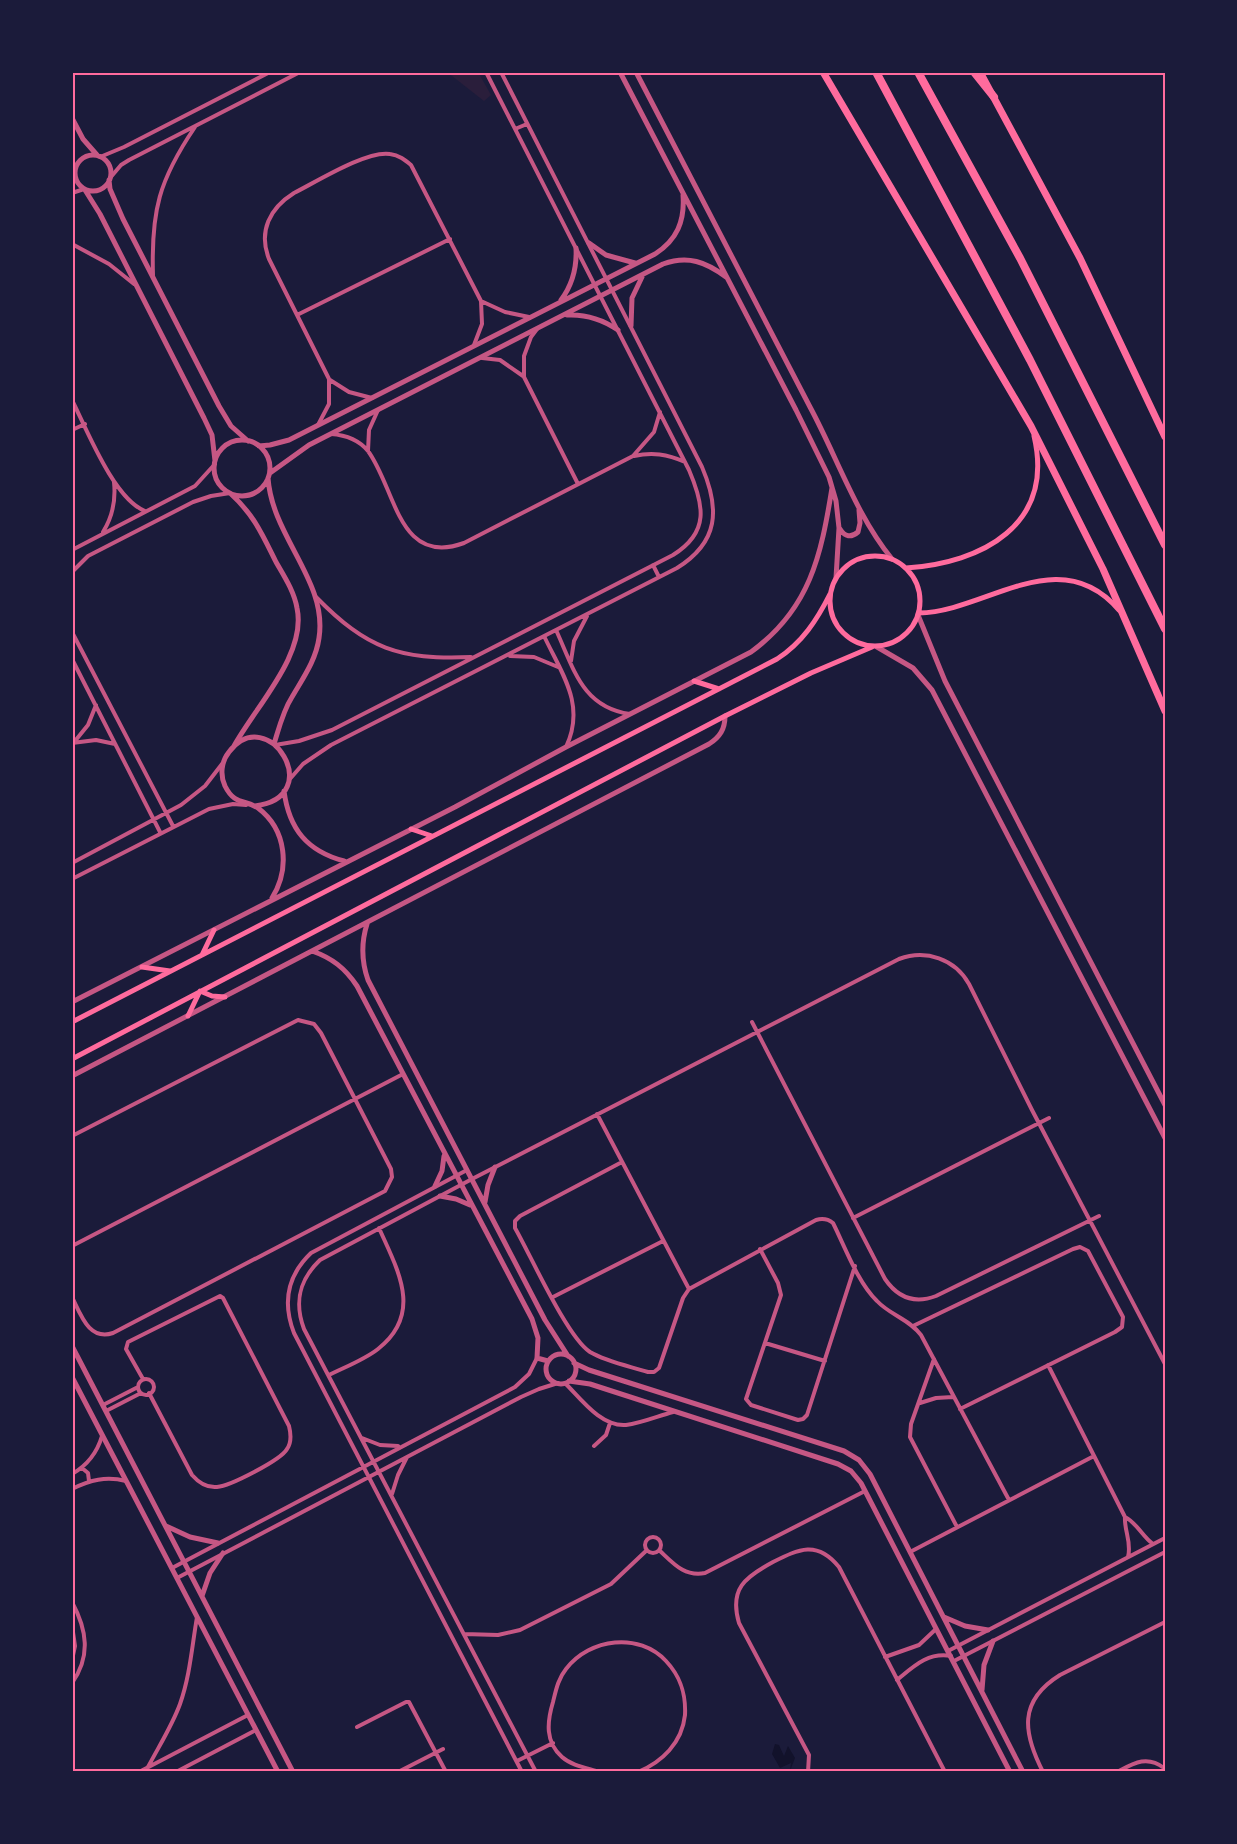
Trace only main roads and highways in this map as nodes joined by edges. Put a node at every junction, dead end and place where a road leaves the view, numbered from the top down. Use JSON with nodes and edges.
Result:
{"nodes":[{"id":1,"x":823,"y":72,"type":"edge"},
{"id":2,"x":876,"y":72,"type":"edge"},
{"id":3,"x":918,"y":72,"type":"edge"},
{"id":4,"x":974,"y":72,"type":"edge"},
{"id":5,"x":980,"y":72,"type":"edge"},
{"id":6,"x":994,"y":97,"type":"junction"},
{"id":7,"x":1031,"y":426,"type":"junction"},
{"id":8,"x":1165,"y":437,"type":"edge"},
{"id":9,"x":1165,"y":545,"type":"edge"},
{"id":10,"x":906,"y":568,"type":"junction"},
{"id":11,"x":831,"y":594,"type":"junction"},
{"id":12,"x":919,"y":614,"type":"junction"},
{"id":13,"x":1125,"y":617,"type":"junction"},
{"id":14,"x":1165,"y":629,"type":"edge"},
{"id":15,"x":874,"y":647,"type":"junction"},
{"id":16,"x":694,"y":681,"type":"road end"},
{"id":17,"x":719,"y":689,"type":"junction"},
{"id":18,"x":1165,"y":711,"type":"edge"},
{"id":19,"x":411,"y":829,"type":"road end"},
{"id":20,"x":432,"y":836,"type":"junction"},
{"id":21,"x":214,"y":930,"type":"road end"},
{"id":22,"x":202,"y":956,"type":"junction"},
{"id":23,"x":142,"y":967,"type":"road end"},
{"id":24,"x":172,"y":971,"type":"junction"},
{"id":25,"x":200,"y":992,"type":"junction"},
{"id":26,"x":225,"y":997,"type":"road end"},
{"id":27,"x":188,"y":1016,"type":"road end"},
{"id":28,"x":72,"y":1022,"type":"edge"},
{"id":29,"x":72,"y":1059,"type":"edge"}],
"edges":[{"from":1,"to":7,"type":"highway"},
{"from":2,"to":14,"type":"highway"},
{"from":3,"to":9,"type":"highway"},
{"from":4,"to":6,"type":"highway"},
{"from":5,"to":6,"type":"highway"},
{"from":6,"to":8,"type":"highway"},
{"from":7,"to":10,"type":"main road"},
{"from":7,"to":13,"type":"highway"},
{"from":10,"to":11,"type":"main road"},
{"from":10,"to":12,"type":"main road"},
{"from":11,"to":15,"type":"main road"},
{"from":11,"to":17,"type":"main road"},
{"from":12,"to":13,"type":"main road"},
{"from":12,"to":15,"type":"main road"},
{"from":13,"to":18,"type":"highway"},
{"from":15,"to":25,"type":"main road"},
{"from":16,"to":17,"type":"main road"},
{"from":17,"to":20,"type":"main road"},
{"from":19,"to":20,"type":"main road"},
{"from":20,"to":22,"type":"main road"},
{"from":21,"to":22,"type":"main road"},
{"from":22,"to":24,"type":"main road"},
{"from":23,"to":24,"type":"main road"},
{"from":24,"to":28,"type":"main road"},
{"from":25,"to":26,"type":"main road"},
{"from":25,"to":27,"type":"main road"},
{"from":25,"to":29,"type":"main road"}]}
